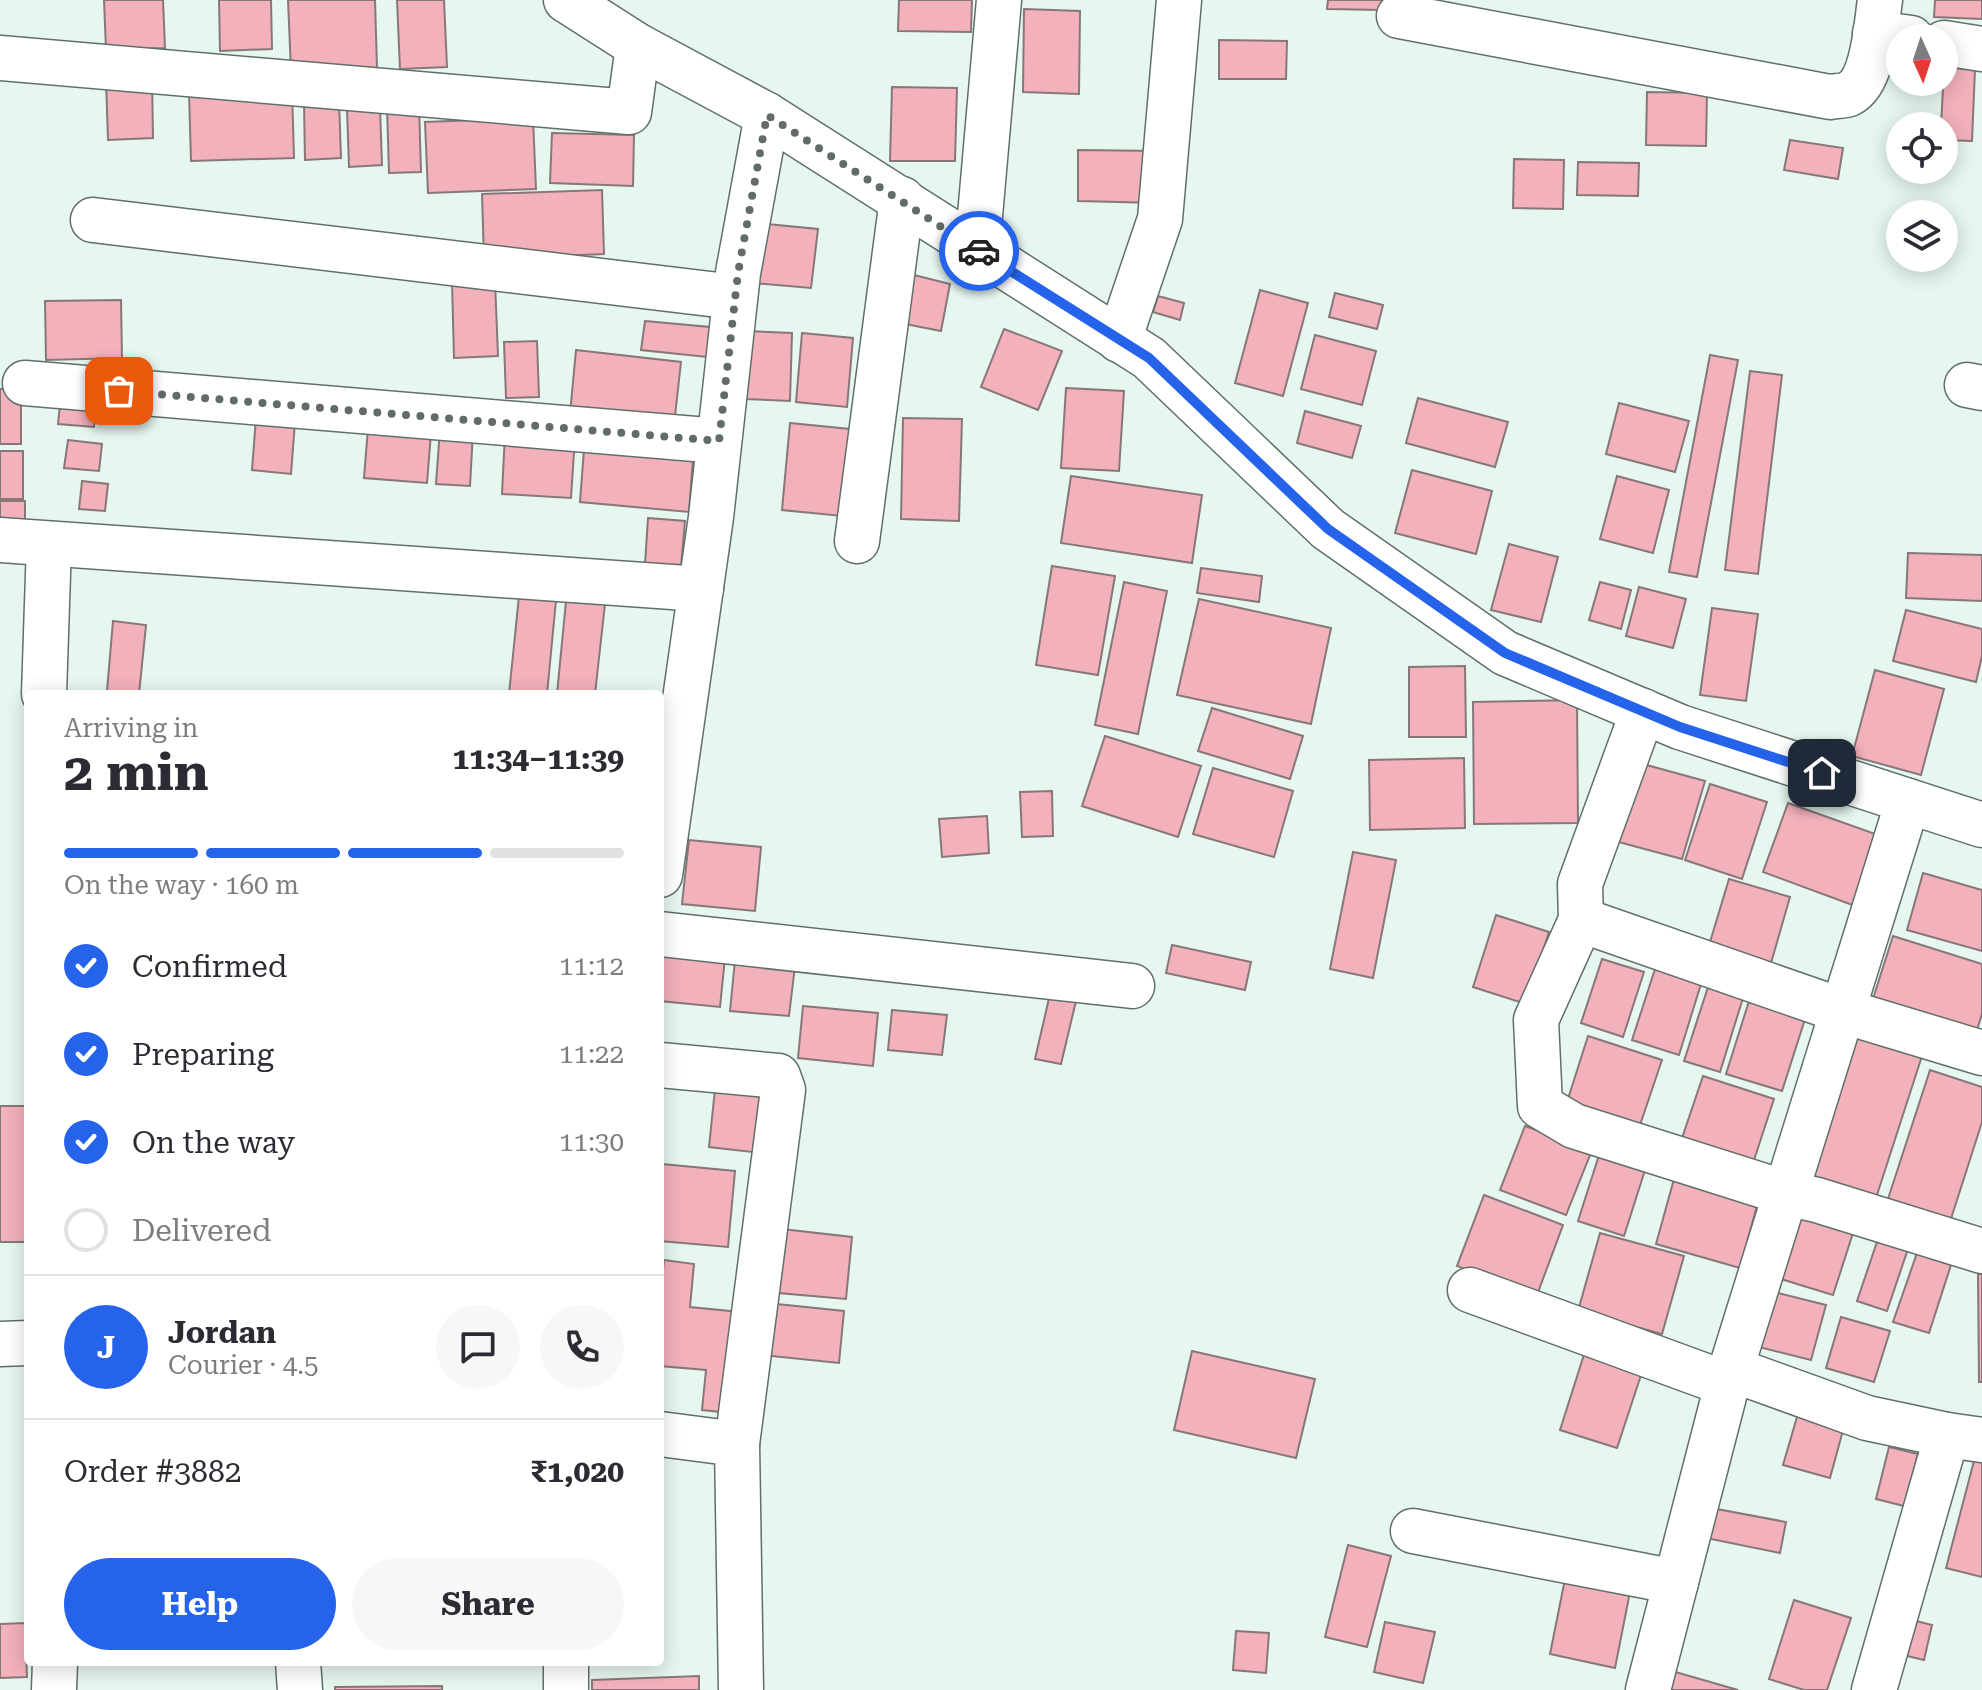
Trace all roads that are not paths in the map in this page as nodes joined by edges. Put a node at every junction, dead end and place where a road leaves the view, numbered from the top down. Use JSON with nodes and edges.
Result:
{"nodes":[{"id":1,"x":566,"y":0,"type":"edge"},
{"id":2,"x":999,"y":0,"type":"edge"},
{"id":3,"x":1179,"y":0,"type":"edge"},
{"id":4,"x":1399,"y":16,"type":"dead end"},
{"id":5,"x":1886,"y":28,"type":"edge"},
{"id":6,"x":1958,"y":45,"type":"edge"},
{"id":7,"x":638,"y":46,"type":"junction"},
{"id":8,"x":1982,"y":49,"type":"edge"},
{"id":9,"x":0,"y":58,"type":"edge"},
{"id":10,"x":767,"y":115,"type":"junction"},
{"id":11,"x":902,"y":199,"type":"junction"},
{"id":12,"x":93,"y":220,"type":"dead end"},
{"id":13,"x":977,"y":250,"type":"junction"},
{"id":14,"x":735,"y":297,"type":"junction"},
{"id":15,"x":1119,"y":340,"type":"junction"},
{"id":16,"x":25,"y":383,"type":"dead end"},
{"id":17,"x":719,"y":441,"type":"junction"},
{"id":18,"x":0,"y":540,"type":"edge"},
{"id":19,"x":857,"y":541,"type":"dead end"},
{"id":20,"x":49,"y":544,"type":"junction"},
{"id":21,"x":701,"y":589,"type":"junction"},
{"id":22,"x":44,"y":690,"type":"edge"},
{"id":23,"x":1643,"y":711,"type":"junction"},
{"id":24,"x":668,"y":766,"type":"edge"},
{"id":25,"x":1908,"y":801,"type":"junction"},
{"id":26,"x":664,"y":820,"type":"edge"},
{"id":27,"x":1982,"y":825,"type":"edge"},
{"id":28,"x":1581,"y":920,"type":"junction"},
{"id":29,"x":664,"y":934,"type":"edge"},
{"id":30,"x":1132,"y":986,"type":"dead end"},
{"id":31,"x":1843,"y":1011,"type":"junction"},
{"id":32,"x":1982,"y":1053,"type":"edge"},
{"id":33,"x":664,"y":1065,"type":"edge"},
{"id":34,"x":1786,"y":1193,"type":"junction"},
{"id":35,"x":1982,"y":1251,"type":"edge"},
{"id":36,"x":1470,"y":1290,"type":"dead end"},
{"id":37,"x":24,"y":1343,"type":"edge"},
{"id":38,"x":0,"y":1344,"type":"edge"},
{"id":39,"x":1729,"y":1376,"type":"junction"},
{"id":40,"x":664,"y":1435,"type":"edge"},
{"id":41,"x":1965,"y":1438,"type":"edge"},
{"id":42,"x":737,"y":1444,"type":"junction"},
{"id":43,"x":1413,"y":1531,"type":"dead end"},
{"id":44,"x":1676,"y":1582,"type":"junction"},
{"id":45,"x":55,"y":1666,"type":"edge"},
{"id":46,"x":298,"y":1666,"type":"edge"},
{"id":47,"x":566,"y":1666,"type":"edge"},
{"id":48,"x":54,"y":1690,"type":"edge"},
{"id":49,"x":300,"y":1690,"type":"edge"},
{"id":50,"x":566,"y":1690,"type":"edge"},
{"id":51,"x":741,"y":1690,"type":"edge"},
{"id":52,"x":1648,"y":1690,"type":"edge"},
{"id":53,"x":1874,"y":1690,"type":"edge"}],
"edges":[{"from":1,"to":7,"type":"street"},
{"from":2,"to":13,"type":"street"},
{"from":3,"to":15,"type":"street"},
{"from":4,"to":5,"type":"street"},
{"from":6,"to":8,"type":"street"},
{"from":7,"to":9,"type":"street"},
{"from":7,"to":10,"type":"street"},
{"from":10,"to":11,"type":"street"},
{"from":10,"to":14,"type":"street"},
{"from":11,"to":13,"type":"street"},
{"from":11,"to":19,"type":"street"},
{"from":12,"to":14,"type":"street"},
{"from":13,"to":15,"type":"street"},
{"from":14,"to":17,"type":"street"},
{"from":15,"to":23,"type":"street"},
{"from":16,"to":17,"type":"street"},
{"from":17,"to":21,"type":"street"},
{"from":18,"to":20,"type":"street"},
{"from":20,"to":21,"type":"street"},
{"from":20,"to":22,"type":"street"},
{"from":21,"to":24,"type":"street"},
{"from":23,"to":25,"type":"street"},
{"from":23,"to":28,"type":"street"},
{"from":24,"to":26,"type":"street"},
{"from":25,"to":27,"type":"street"},
{"from":25,"to":31,"type":"street"},
{"from":28,"to":31,"type":"street"},
{"from":28,"to":34,"type":"street"},
{"from":29,"to":30,"type":"street"},
{"from":31,"to":32,"type":"street"},
{"from":31,"to":34,"type":"street"},
{"from":33,"to":42,"type":"street"},
{"from":34,"to":35,"type":"street"},
{"from":34,"to":39,"type":"street"},
{"from":36,"to":39,"type":"street"},
{"from":37,"to":38,"type":"street"},
{"from":39,"to":41,"type":"street"},
{"from":39,"to":44,"type":"street"},
{"from":40,"to":42,"type":"street"},
{"from":41,"to":53,"type":"street"},
{"from":42,"to":51,"type":"street"},
{"from":43,"to":44,"type":"street"},
{"from":44,"to":52,"type":"street"},
{"from":45,"to":48,"type":"street"},
{"from":46,"to":49,"type":"street"},
{"from":47,"to":50,"type":"street"}]}
